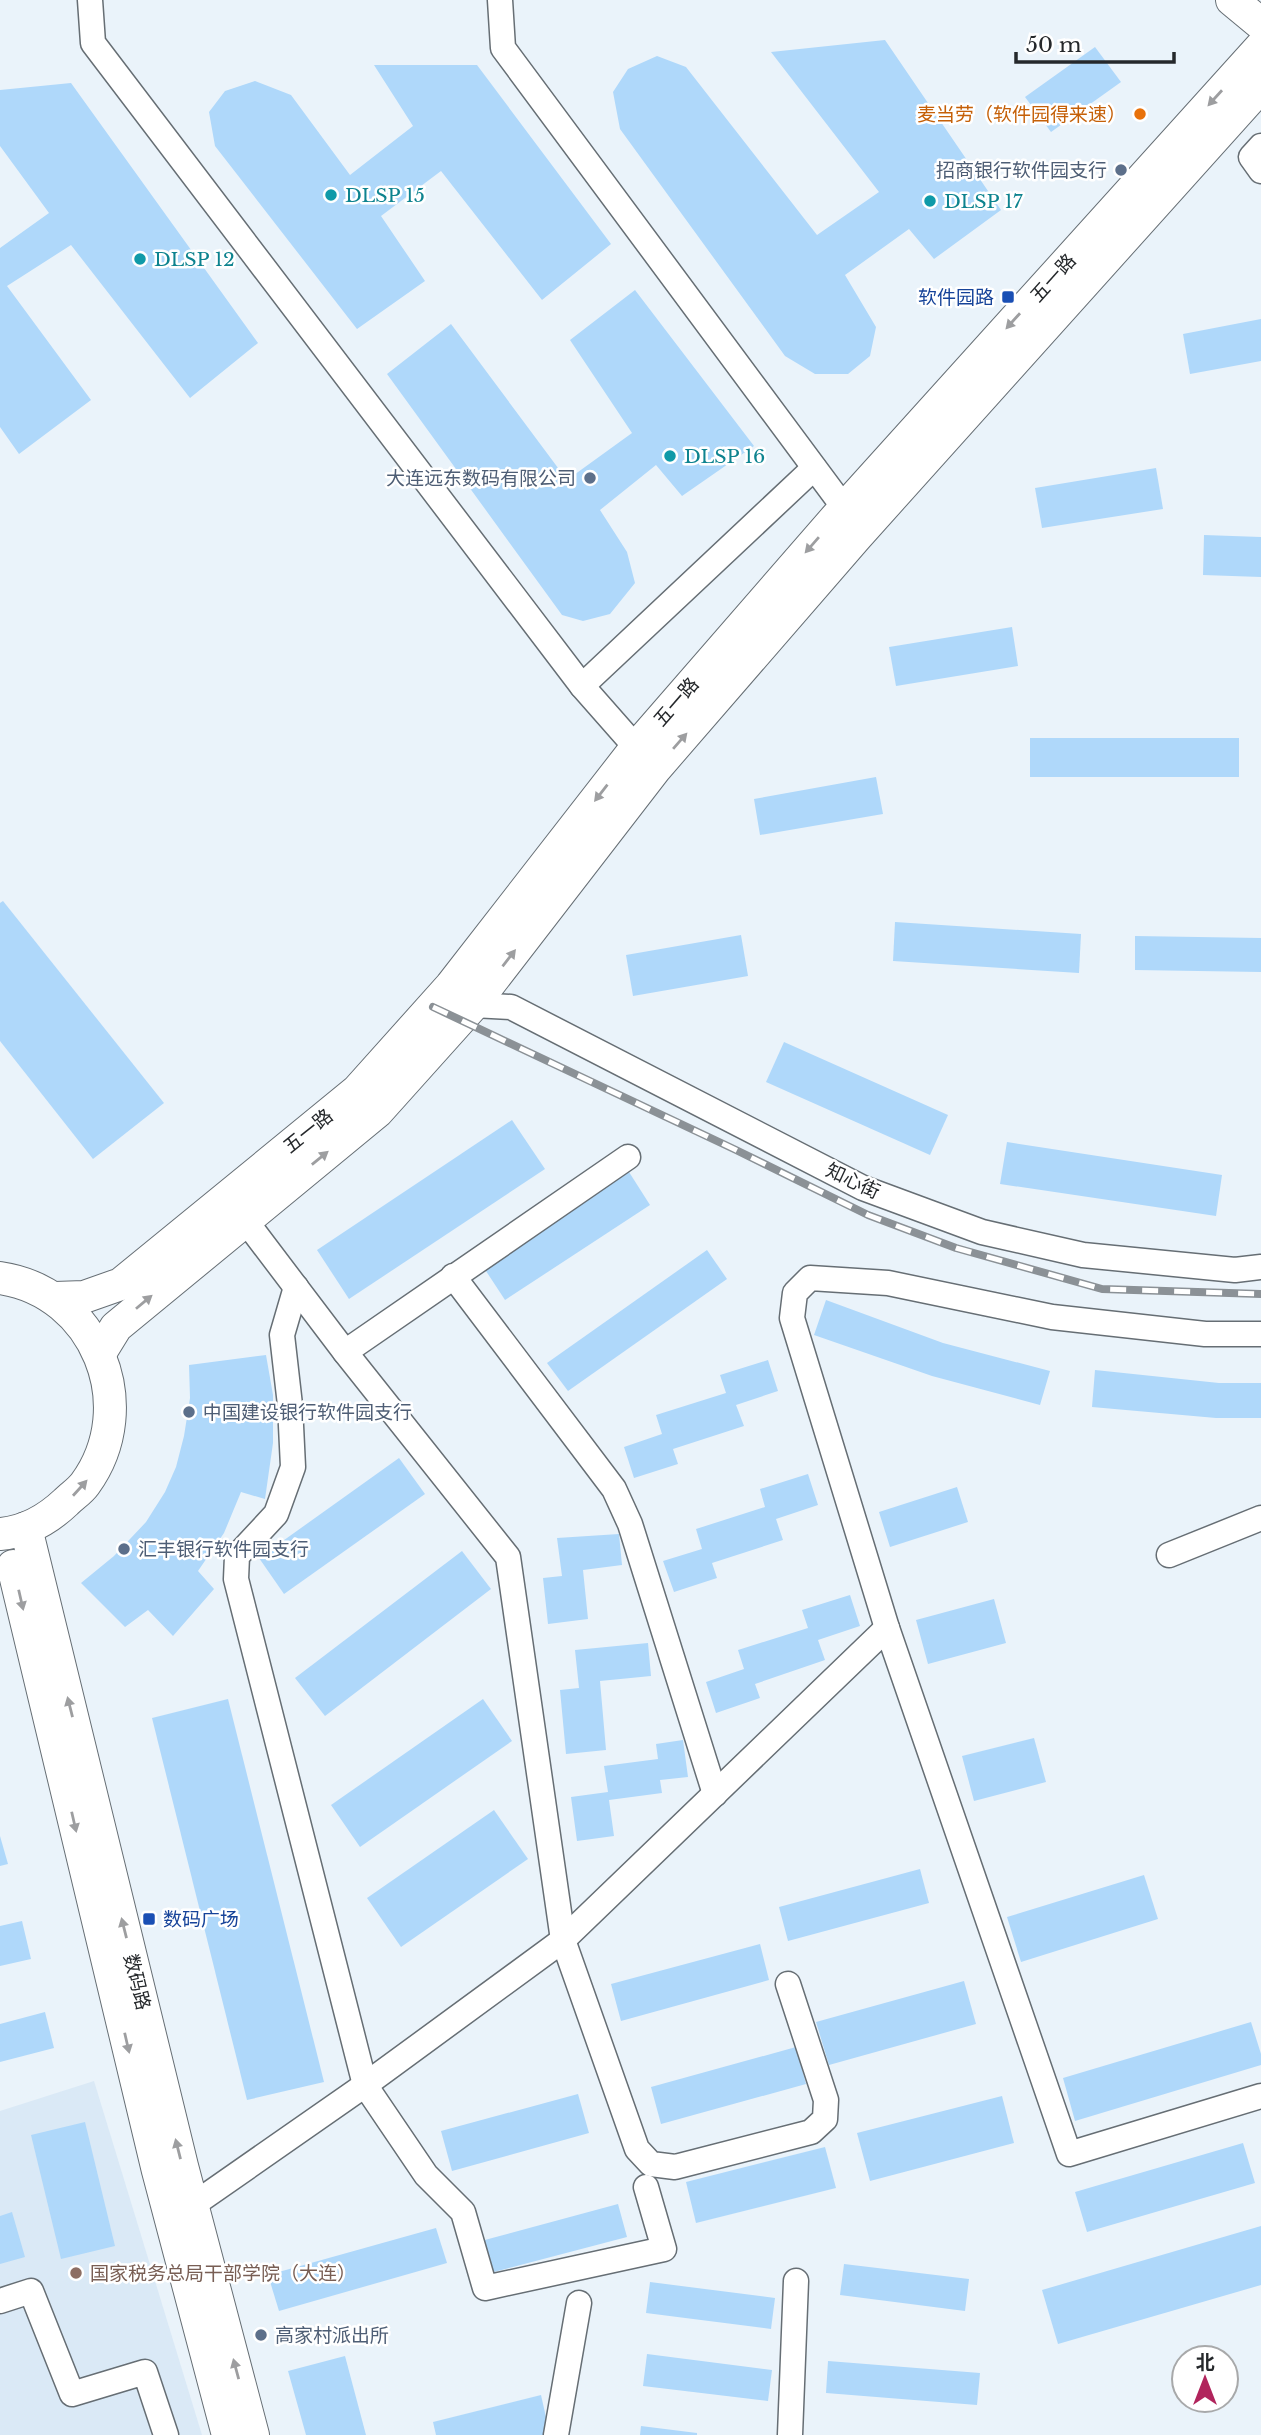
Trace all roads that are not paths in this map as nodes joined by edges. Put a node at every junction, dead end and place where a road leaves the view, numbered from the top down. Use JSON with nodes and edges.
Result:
{"nodes":[{"id":1,"x":90,"y":0,"type":"edge"},
{"id":2,"x":500,"y":0,"type":"edge"},
{"id":3,"x":1232,"y":0,"type":"edge"},
{"id":4,"x":1261,"y":24,"type":"edge"},
{"id":5,"x":1261,"y":47,"type":"edge"},
{"id":6,"x":1261,"y":86,"type":"edge"},
{"id":7,"x":1261,"y":146,"type":"edge"},
{"id":8,"x":1261,"y":172,"type":"edge"},
{"id":9,"x":814,"y":468,"type":"junction"},
{"id":10,"x":845,"y":509,"type":"junction"},
{"id":11,"x":856,"y":537,"type":"junction"},
{"id":12,"x":582,"y":686,"type":"junction"},
{"id":13,"x":646,"y":759,"type":"junction"},
{"id":14,"x":473,"y":1004,"type":"junction"},
{"id":15,"x":628,"y":1157,"type":"dead end"},
{"id":16,"x":245,"y":1220,"type":"junction"},
{"id":17,"x":1261,"y":1267,"type":"edge"},
{"id":18,"x":453,"y":1276,"type":"junction"},
{"id":19,"x":0,"y":1278,"type":"edge"},
{"id":20,"x":296,"y":1287,"type":"junction"},
{"id":21,"x":55,"y":1298,"type":"junction"},
{"id":22,"x":1261,"y":1334,"type":"edge"},
{"id":23,"x":345,"y":1352,"type":"junction"},
{"id":24,"x":100,"y":1353,"type":"junction"},
{"id":25,"x":1261,"y":1518,"type":"edge"},
{"id":26,"x":10,"y":1532,"type":"edge"},
{"id":27,"x":1169,"y":1555,"type":"dead end"},
{"id":28,"x":887,"y":1628,"type":"junction"},
{"id":29,"x":715,"y":1794,"type":"junction"},
{"id":30,"x":564,"y":1940,"type":"junction"},
{"id":31,"x":788,"y":1984,"type":"dead end"},
{"id":32,"x":365,"y":2085,"type":"junction"},
{"id":33,"x":1261,"y":2096,"type":"edge"},
{"id":34,"x":646,"y":2187,"type":"dead end"},
{"id":35,"x":182,"y":2213,"type":"junction"},
{"id":36,"x":796,"y":2281,"type":"dead end"},
{"id":37,"x":0,"y":2301,"type":"edge"},
{"id":38,"x":579,"y":2302,"type":"dead end"},
{"id":39,"x":166,"y":2435,"type":"edge"},
{"id":40,"x":228,"y":2435,"type":"edge"},
{"id":41,"x":254,"y":2435,"type":"edge"},
{"id":42,"x":556,"y":2435,"type":"edge"},
{"id":43,"x":790,"y":2435,"type":"edge"}],
"edges":[{"from":1,"to":12,"type":"street"},
{"from":2,"to":9,"type":"street"},
{"from":3,"to":4,"type":"main road"},
{"from":5,"to":10,"type":"main road","name":"五一路","one_way":true},
{"from":6,"to":11,"type":"main road","name":"五一路"},
{"from":7,"to":8,"type":"street"},
{"from":9,"to":10,"type":"street"},
{"from":9,"to":12,"type":"street"},
{"from":10,"to":11,"type":"street"},
{"from":10,"to":13,"type":"main road","name":"五一路","one_way":true},
{"from":13,"to":11,"type":"main road","name":"五一路","one_way":true},
{"from":12,"to":13,"type":"street"},
{"from":14,"to":13,"type":"main road","name":"五一路","one_way":true},
{"from":13,"to":21,"type":"main road","name":"五一路","one_way":true},
{"from":16,"to":14,"type":"main road","name":"五一路","one_way":true},
{"from":14,"to":17,"type":"street","name":"知心街"},
{"from":15,"to":18,"type":"street"},
{"from":16,"to":20,"type":"street"},
{"from":24,"to":16,"type":"main road","name":"五一路","one_way":true},
{"from":18,"to":23,"type":"street"},
{"from":18,"to":29,"type":"street"},
{"from":19,"to":21,"type":"main road"},
{"from":20,"to":23,"type":"street"},
{"from":20,"to":32,"type":"street"},
{"from":21,"to":24,"type":"main road"},
{"from":22,"to":28,"type":"street"},
{"from":23,"to":30,"type":"street"},
{"from":26,"to":24,"type":"main road","one_way":true},
{"from":25,"to":27,"type":"street"},
{"from":26,"to":35,"type":"main road","name":"数码路"},
{"from":28,"to":29,"type":"street"},
{"from":28,"to":33,"type":"street"},
{"from":29,"to":30,"type":"street"},
{"from":30,"to":31,"type":"street"},
{"from":30,"to":32,"type":"street"},
{"from":32,"to":34,"type":"street"},
{"from":32,"to":35,"type":"street"},
{"from":35,"to":40,"type":"main road","name":"数码路"},
{"from":41,"to":35,"type":"main road","name":"数码路","one_way":true},
{"from":36,"to":43,"type":"street"},
{"from":37,"to":39,"type":"street"},
{"from":38,"to":42,"type":"street"}]}
